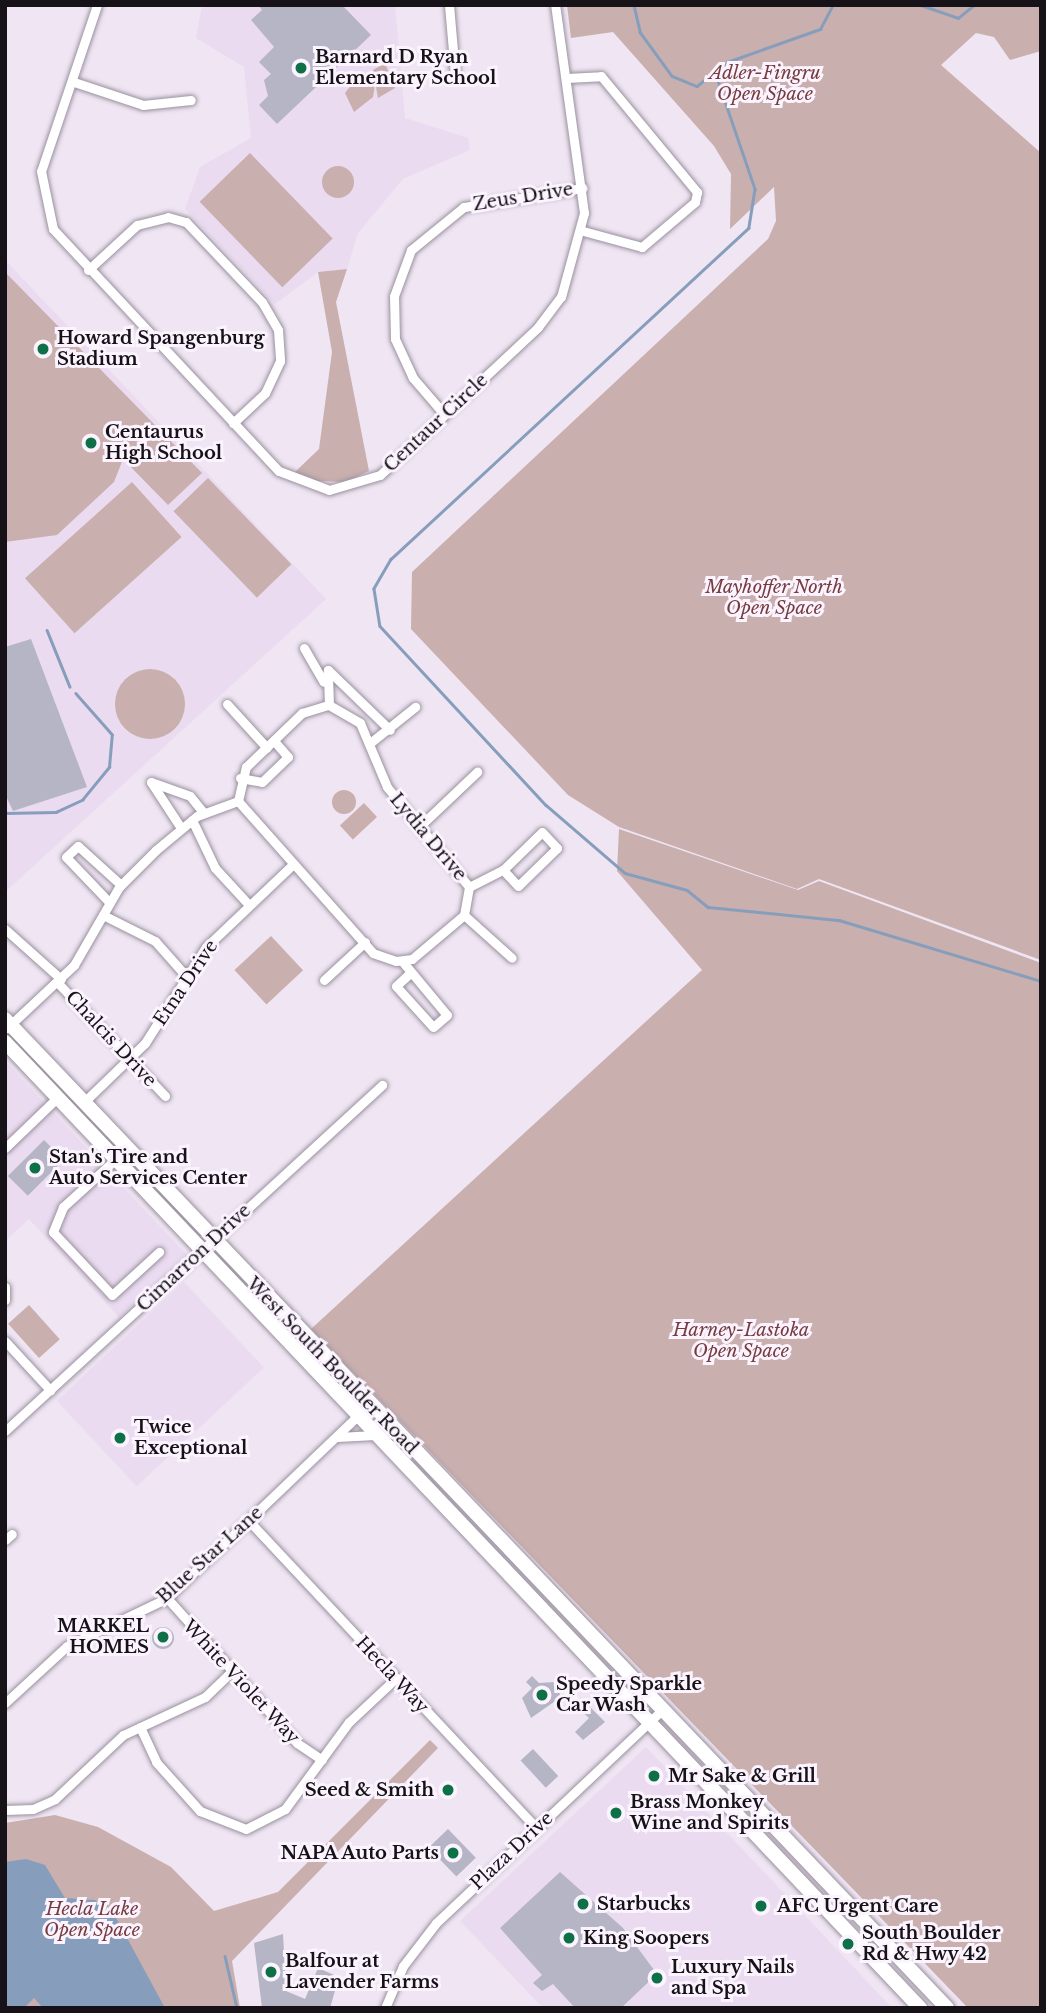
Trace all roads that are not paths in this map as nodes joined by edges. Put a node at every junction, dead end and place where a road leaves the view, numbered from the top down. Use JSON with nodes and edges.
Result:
{"nodes":[{"id":1,"x":97,"y":5,"type":"edge"},
{"id":2,"x":449,"y":5,"type":"edge"},
{"id":3,"x":555,"y":5,"type":"edge"},
{"id":4,"x":454,"y":73,"type":"dead end"},
{"id":5,"x":566,"y":78,"type":"junction"},
{"id":6,"x":74,"y":82,"type":"junction"},
{"id":7,"x":191,"y":100,"type":"dead end"},
{"id":8,"x":582,"y":188,"type":"junction"},
{"id":9,"x":583,"y":231,"type":"junction"},
{"id":10,"x":88,"y":270,"type":"junction"},
{"id":11,"x":444,"y":414,"type":"junction"},
{"id":12,"x":233,"y":423,"type":"junction"},
{"id":13,"x":304,"y":648,"type":"dead end"},
{"id":14,"x":324,"y":682,"type":"junction"},
{"id":15,"x":227,"y":704,"type":"dead end"},
{"id":16,"x":329,"y":705,"type":"junction"},
{"id":17,"x":415,"y":707,"type":"dead end"},
{"id":18,"x":390,"y":730,"type":"junction"},
{"id":19,"x":370,"y":743,"type":"junction"},
{"id":20,"x":270,"y":744,"type":"junction"},
{"id":21,"x":477,"y":772,"type":"dead end"},
{"id":22,"x":240,"y":778,"type":"junction"},
{"id":23,"x":238,"y":801,"type":"junction"},
{"id":24,"x":197,"y":816,"type":"junction"},
{"id":25,"x":420,"y":826,"type":"junction"},
{"id":26,"x":181,"y":828,"type":"junction"},
{"id":27,"x":292,"y":865,"type":"junction"},
{"id":28,"x":503,"y":870,"type":"junction"},
{"id":29,"x":121,"y":885,"type":"junction"},
{"id":30,"x":469,"y":887,"type":"junction"},
{"id":31,"x":109,"y":902,"type":"junction"},
{"id":32,"x":249,"y":905,"type":"junction"},
{"id":33,"x":103,"y":915,"type":"junction"},
{"id":34,"x":464,"y":915,"type":"junction"},
{"id":35,"x":5,"y":929,"type":"edge"},
{"id":36,"x":365,"y":942,"type":"junction"},
{"id":37,"x":512,"y":958,"type":"dead end"},
{"id":38,"x":402,"y":961,"type":"junction"},
{"id":39,"x":408,"y":975,"type":"junction"},
{"id":40,"x":187,"y":977,"type":"junction"},
{"id":41,"x":59,"y":980,"type":"junction"},
{"id":42,"x":324,"y":980,"type":"dead end"},
{"id":43,"x":7,"y":1024,"type":"edge"},
{"id":44,"x":5,"y":1042,"type":"edge"},
{"id":45,"x":129,"y":1060,"type":"junction"},
{"id":46,"x":382,"y":1085,"type":"dead end"},
{"id":47,"x":165,"y":1096,"type":"dead end"},
{"id":48,"x":57,"y":1098,"type":"junction"},
{"id":49,"x":83,"y":1103,"type":"junction"},
{"id":50,"x":5,"y":1148,"type":"edge"},
{"id":51,"x":127,"y":1148,"type":"junction"},
{"id":52,"x":116,"y":1159,"type":"junction"},
{"id":53,"x":213,"y":1241,"type":"junction"},
{"id":54,"x":202,"y":1251,"type":"junction"},
{"id":55,"x":159,"y":1252,"type":"dead end"},
{"id":56,"x":5,"y":1287,"type":"edge"},
{"id":57,"x":5,"y":1300,"type":"edge"},
{"id":58,"x":5,"y":1341,"type":"edge"},
{"id":59,"x":50,"y":1390,"type":"junction"},
{"id":60,"x":370,"y":1404,"type":"junction"},
{"id":61,"x":359,"y":1415,"type":"junction"},
{"id":62,"x":5,"y":1431,"type":"edge"},
{"id":63,"x":378,"y":1436,"type":"junction"},
{"id":64,"x":335,"y":1438,"type":"junction"},
{"id":65,"x":249,"y":1521,"type":"junction"},
{"id":66,"x":167,"y":1598,"type":"junction"},
{"id":67,"x":231,"y":1672,"type":"junction"},
{"id":68,"x":396,"y":1678,"type":"junction"},
{"id":69,"x":5,"y":1703,"type":"edge"},
{"id":70,"x":660,"y":1712,"type":"junction"},
{"id":71,"x":649,"y":1723,"type":"junction"},
{"id":72,"x":140,"y":1727,"type":"junction"},
{"id":73,"x":321,"y":1760,"type":"junction"},
{"id":74,"x":5,"y":1810,"type":"edge"},
{"id":75,"x":536,"y":1828,"type":"junction"},
{"id":76,"x":385,"y":2008,"type":"edge"},
{"id":77,"x":920,"y":2008,"type":"edge"},
{"id":78,"x":947,"y":2008,"type":"edge"}],
"edges":[{"from":1,"to":6,"type":"street","name":"Centaur Circle"},
{"from":2,"to":4,"type":"street"},
{"from":3,"to":5,"type":"street","name":"Centaur Circle"},
{"from":5,"to":8,"type":"street","name":"Centaur Circle"},
{"from":5,"to":9,"type":"street"},
{"from":6,"to":7,"type":"street"},
{"from":6,"to":10,"type":"street","name":"Centaur Circle"},
{"from":8,"to":9,"type":"street","name":"Centaur Circle"},
{"from":8,"to":11,"type":"street","name":"Zeus Drive"},
{"from":9,"to":11,"type":"street","name":"Centaur Circle"},
{"from":10,"to":12,"type":"street","name":"Centaur Circle"},
{"from":10,"to":12,"type":"street"},
{"from":11,"to":12,"type":"street","name":"Centaur Circle"},
{"from":13,"to":14,"type":"street"},
{"from":14,"to":16,"type":"street"},
{"from":14,"to":18,"type":"street"},
{"from":15,"to":20,"type":"street"},
{"from":16,"to":19,"type":"street","name":"Lydia Drive"},
{"from":16,"to":20,"type":"street"},
{"from":17,"to":18,"type":"street"},
{"from":18,"to":19,"type":"street"},
{"from":19,"to":25,"type":"street","name":"Lydia Drive"},
{"from":20,"to":22,"type":"street"},
{"from":20,"to":22,"type":"street"},
{"from":21,"to":25,"type":"street"},
{"from":22,"to":23,"type":"street"},
{"from":23,"to":24,"type":"street"},
{"from":23,"to":27,"type":"street"},
{"from":24,"to":26,"type":"street"},
{"from":24,"to":26,"type":"street"},
{"from":24,"to":32,"type":"street"},
{"from":25,"to":30,"type":"street","name":"Lydia Drive"},
{"from":26,"to":29,"type":"street"},
{"from":27,"to":32,"type":"street","name":"Etna Drive"},
{"from":27,"to":36,"type":"street"},
{"from":28,"to":28,"type":"street"},
{"from":28,"to":30,"type":"street"},
{"from":29,"to":31,"type":"street"},
{"from":29,"to":31,"type":"street"},
{"from":30,"to":34,"type":"street","name":"Lydia Drive"},
{"from":31,"to":33,"type":"street"},
{"from":32,"to":40,"type":"street","name":"Etna Drive"},
{"from":33,"to":40,"type":"street"},
{"from":33,"to":41,"type":"street"},
{"from":34,"to":37,"type":"street"},
{"from":34,"to":38,"type":"street"},
{"from":35,"to":41,"type":"street","name":"Chalcis Drive"},
{"from":36,"to":38,"type":"street"},
{"from":36,"to":42,"type":"street"},
{"from":38,"to":39,"type":"street"},
{"from":39,"to":39,"type":"street"},
{"from":40,"to":45,"type":"street","name":"Etna Drive"},
{"from":41,"to":43,"type":"street"},
{"from":41,"to":45,"type":"street","name":"Chalcis Drive"},
{"from":43,"to":49,"type":"main road","name":"West South Boulder Road"},
{"from":44,"to":48,"type":"main road","name":"West South Boulder Road"},
{"from":45,"to":47,"type":"street","name":"Chalcis Drive"},
{"from":45,"to":49,"type":"street","name":"Etna Drive"},
{"from":46,"to":53,"type":"street","name":"Cimarron Drive"},
{"from":48,"to":50,"type":"street"},
{"from":48,"to":52,"type":"main road","name":"West South Boulder Road"},
{"from":49,"to":51,"type":"main road","name":"West South Boulder Road"},
{"from":51,"to":52,"type":"street"},
{"from":51,"to":53,"type":"main road","name":"West South Boulder Road"},
{"from":52,"to":54,"type":"main road","name":"West South Boulder Road"},
{"from":52,"to":55,"type":"street"},
{"from":53,"to":54,"type":"street","name":"Cimarron Drive"},
{"from":53,"to":60,"type":"main road","name":"West South Boulder Road"},
{"from":54,"to":59,"type":"street","name":"Cimarron Drive"},
{"from":54,"to":61,"type":"main road","name":"West South Boulder Road"},
{"from":56,"to":57,"type":"street"},
{"from":58,"to":59,"type":"street"},
{"from":59,"to":62,"type":"street","name":"Cimarron Drive"},
{"from":60,"to":61,"type":"street","name":"Blue Star Lane"},
{"from":60,"to":70,"type":"main road","name":"West South Boulder Road"},
{"from":61,"to":63,"type":"main road","name":"West South Boulder Road"},
{"from":61,"to":64,"type":"street","name":"Blue Star Lane"},
{"from":63,"to":64,"type":"street"},
{"from":63,"to":71,"type":"main road","name":"West South Boulder Road"},
{"from":64,"to":65,"type":"street","name":"Blue Star Lane"},
{"from":65,"to":66,"type":"street","name":"Blue Star Lane"},
{"from":65,"to":68,"type":"street","name":"Hecla Way"},
{"from":66,"to":67,"type":"street","name":"White Violet Way"},
{"from":66,"to":69,"type":"street","name":"Blue Star Lane"},
{"from":67,"to":72,"type":"street"},
{"from":67,"to":73,"type":"street","name":"White Violet Way"},
{"from":68,"to":73,"type":"street"},
{"from":68,"to":75,"type":"street","name":"Hecla Way"},
{"from":70,"to":71,"type":"street","name":"Plaza Drive"},
{"from":70,"to":78,"type":"main road","name":"West South Boulder Road"},
{"from":71,"to":75,"type":"street","name":"Plaza Drive"},
{"from":71,"to":77,"type":"main road","name":"West South Boulder Road"},
{"from":72,"to":73,"type":"street"},
{"from":72,"to":74,"type":"street"},
{"from":75,"to":76,"type":"street","name":"Plaza Drive"}]}
